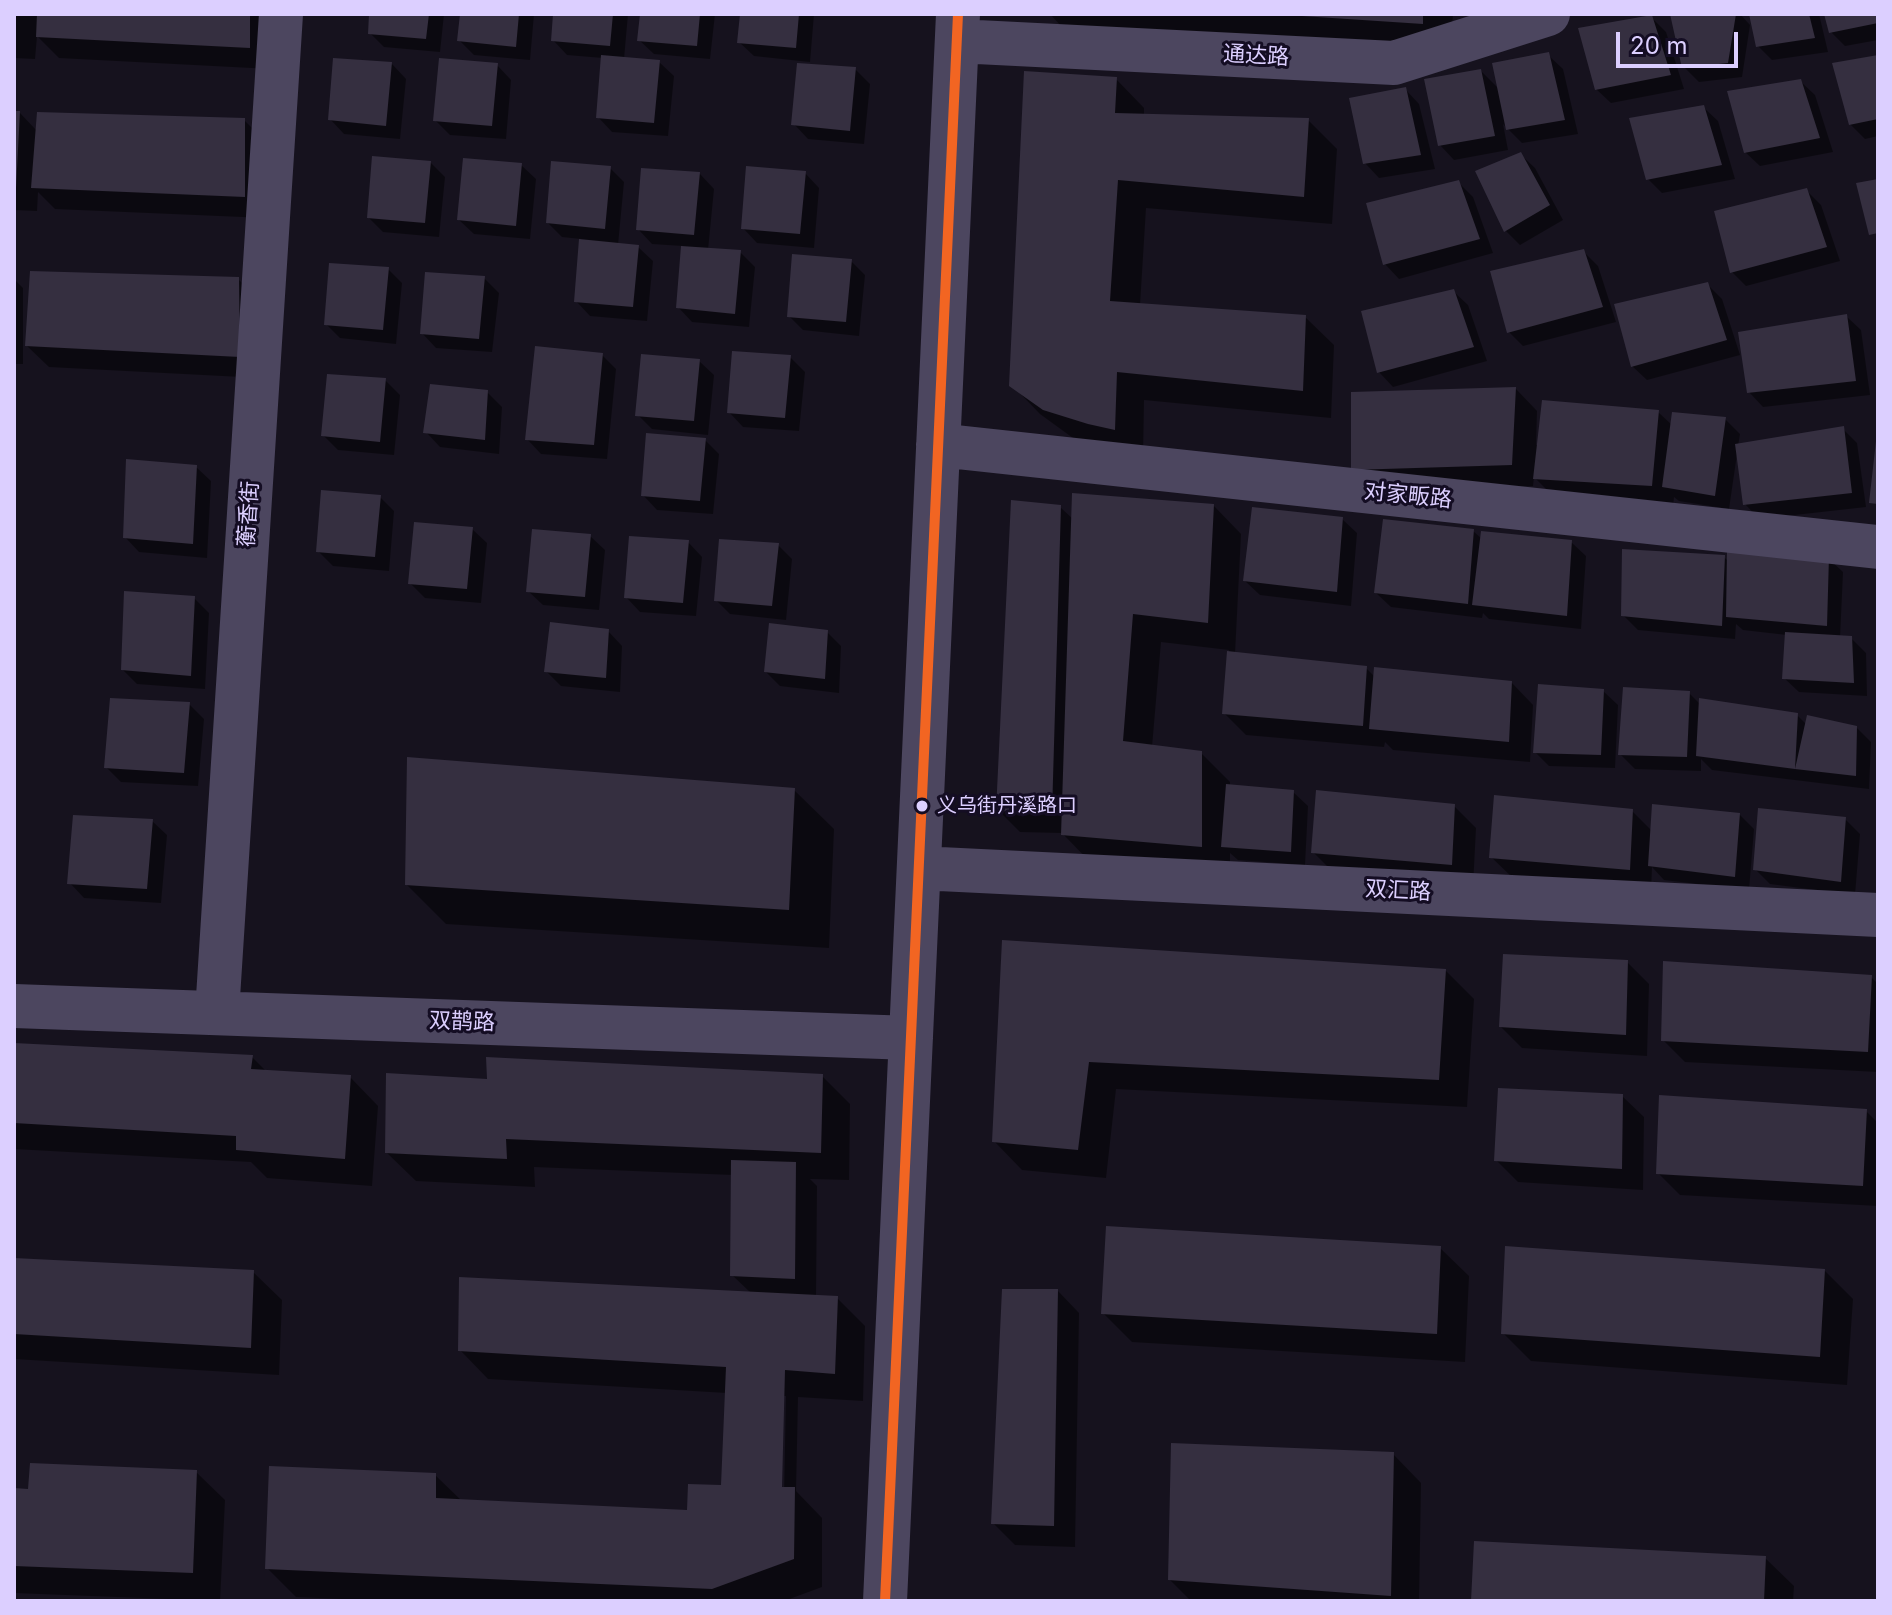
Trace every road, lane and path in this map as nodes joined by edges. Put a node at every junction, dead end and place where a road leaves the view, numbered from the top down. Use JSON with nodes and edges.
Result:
{"nodes":[{"id":1,"x":281,"y":14,"type":"edge"},
{"id":2,"x":1548,"y":14,"type":"edge"},
{"id":3,"x":957,"y":28,"type":"edge"},
{"id":4,"x":938,"y":445,"type":"junction"},
{"id":5,"x":1878,"y":547,"type":"edge"},
{"id":6,"x":919,"y":868,"type":"junction"},
{"id":7,"x":1878,"y":915,"type":"edge"},
{"id":8,"x":14,"y":1006,"type":"edge"},
{"id":9,"x":217,"y":1013,"type":"junction"},
{"id":10,"x":911,"y":1038,"type":"junction"},
{"id":11,"x":885,"y":1601,"type":"edge"}],
"edges":[{"from":1,"to":9,"type":"street","name":"蘅香街"},
{"from":2,"to":3,"type":"street","name":"通达路"},
{"from":3,"to":4,"type":"street"},
{"from":4,"to":5,"type":"street","name":"对家畈路"},
{"from":4,"to":6,"type":"street"},
{"from":6,"to":7,"type":"street","name":"双汇路"},
{"from":6,"to":10,"type":"street"},
{"from":8,"to":9,"type":"street","name":"双鹊路"},
{"from":9,"to":10,"type":"street","name":"双鹊路"},
{"from":10,"to":11,"type":"street"}]}
